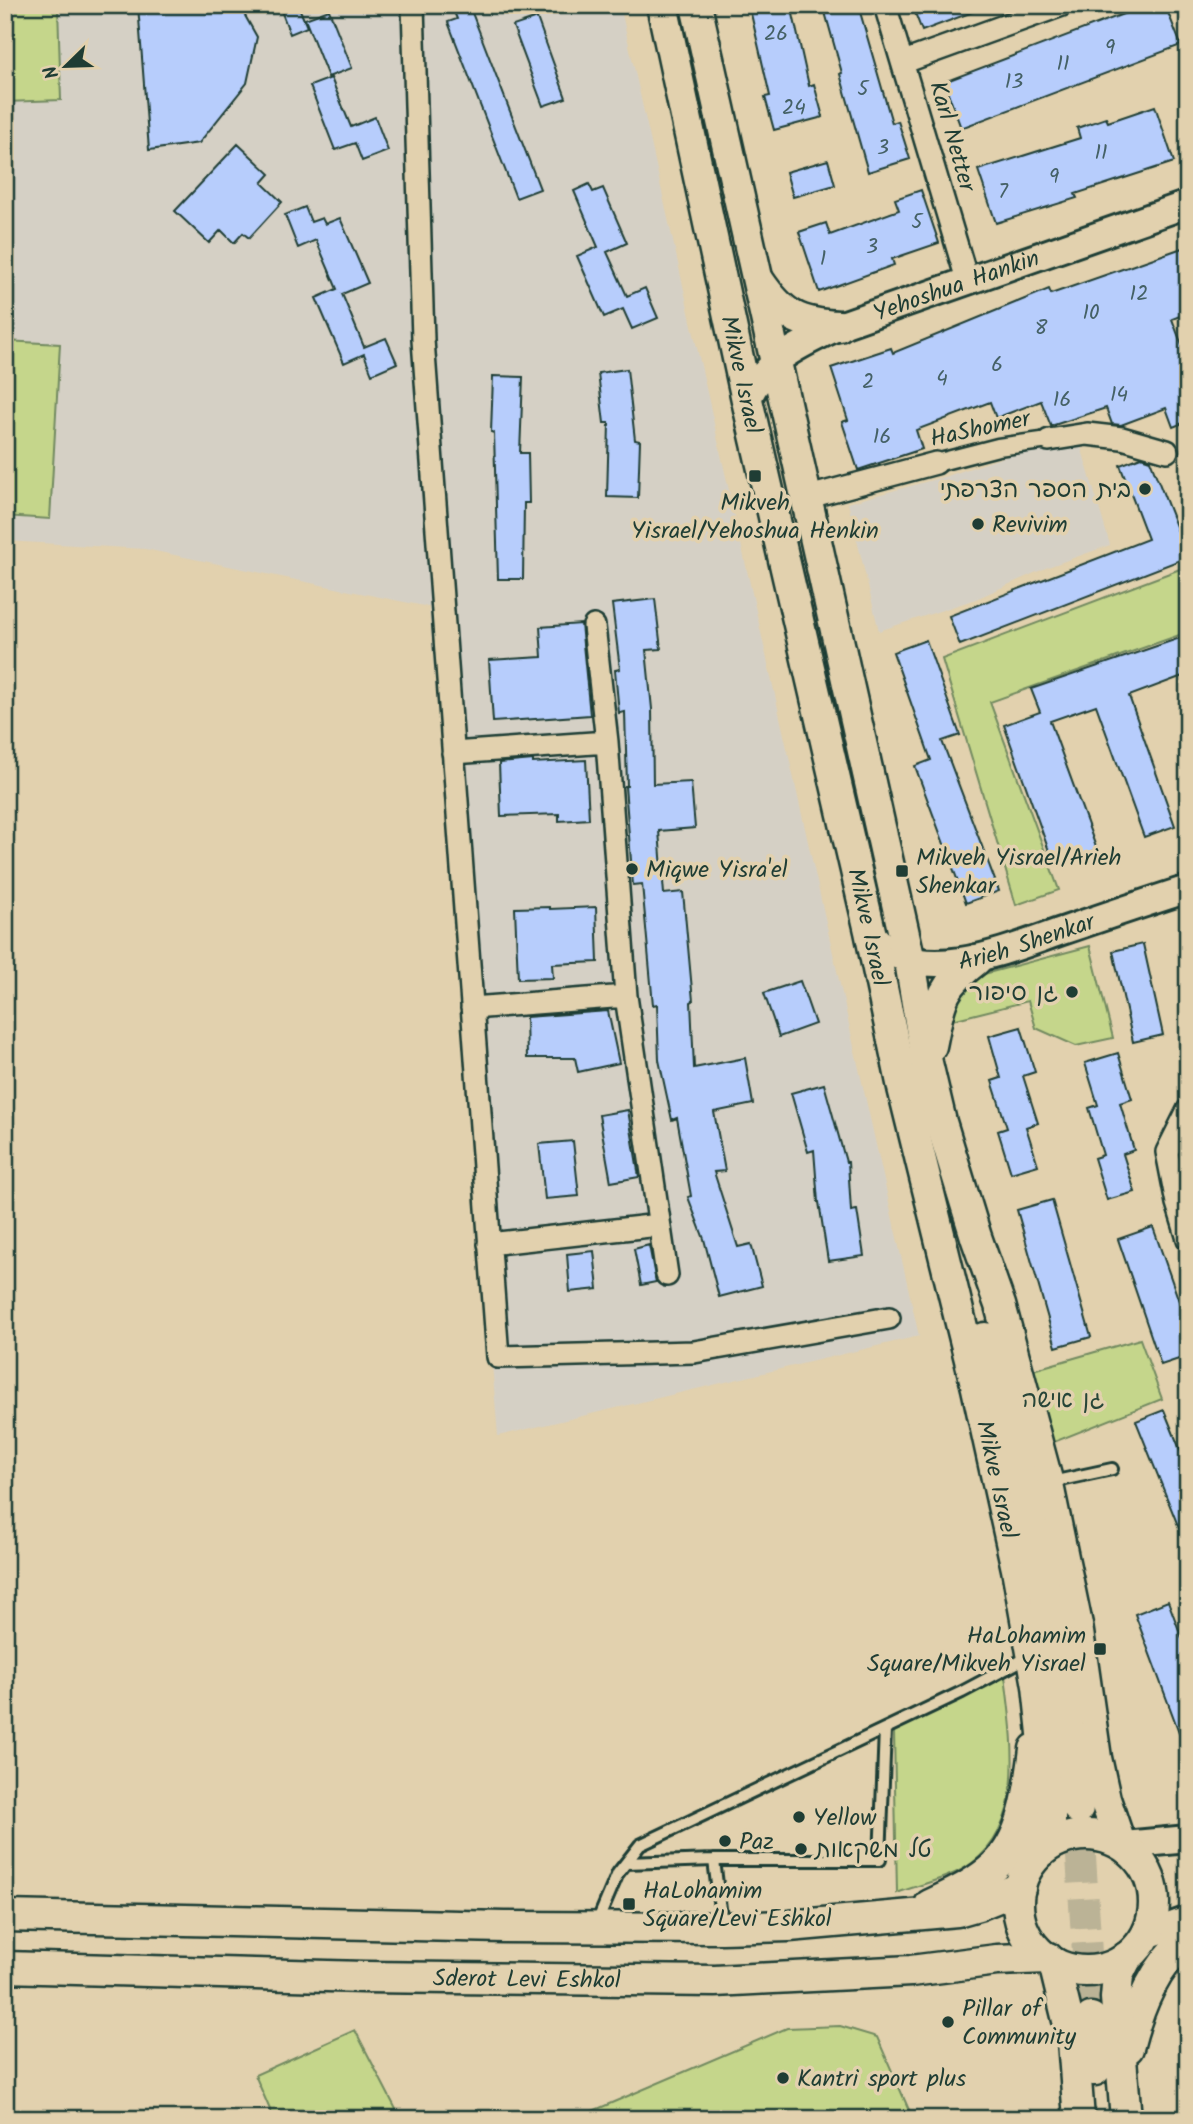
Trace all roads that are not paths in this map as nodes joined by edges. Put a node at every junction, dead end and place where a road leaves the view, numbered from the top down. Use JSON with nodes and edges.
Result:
{"nodes":[{"id":1,"x":413,"y":5,"type":"edge"},
{"id":2,"x":662,"y":5,"type":"edge"},
{"id":3,"x":696,"y":5,"type":"edge"},
{"id":4,"x":885,"y":5,"type":"edge"},
{"id":5,"x":1062,"y":5,"type":"edge"},
{"id":6,"x":904,"y":62,"type":"junction"},
{"id":7,"x":1188,"y":205,"type":"edge"},
{"id":8,"x":757,"y":277,"type":"junction"},
{"id":9,"x":968,"y":283,"type":"junction"},
{"id":10,"x":839,"y":326,"type":"junction"},
{"id":11,"x":775,"y":361,"type":"junction"},
{"id":12,"x":747,"y":400,"type":"junction"},
{"id":13,"x":1049,"y":440,"type":"joint"},
{"id":14,"x":1167,"y":450,"type":"dead end"},
{"id":15,"x":936,"y":463,"type":"joint"},
{"id":16,"x":805,"y":498,"type":"junction"},
{"id":17,"x":594,"y":626,"type":"dead end"},
{"id":18,"x":607,"y":742,"type":"junction"},
{"id":19,"x":453,"y":753,"type":"junction"},
{"id":20,"x":1188,"y":889,"type":"edge"},
{"id":21,"x":870,"y":931,"type":"junction"},
{"id":22,"x":976,"y":960,"type":"junction"},
{"id":23,"x":910,"y":961,"type":"junction"},
{"id":24,"x":626,"y":996,"type":"junction"},
{"id":25,"x":472,"y":1008,"type":"junction"},
{"id":26,"x":927,"y":1063,"type":"junction"},
{"id":27,"x":1188,"y":1110,"type":"edge"},
{"id":28,"x":659,"y":1225,"type":"junction"},
{"id":29,"x":976,"y":1237,"type":"junction"},
{"id":30,"x":1188,"y":1239,"type":"edge"},
{"id":31,"x":940,"y":1242,"type":"junction"},
{"id":32,"x":489,"y":1244,"type":"junction"},
{"id":33,"x":967,"y":1274,"type":"junction"},
{"id":34,"x":667,"y":1275,"type":"dead end"},
{"id":35,"x":888,"y":1318,"type":"dead end"},
{"id":36,"x":1112,"y":1469,"type":"dead end"},
{"id":37,"x":1047,"y":1480,"type":"junction"},
{"id":38,"x":1033,"y":1655,"type":"junction"},
{"id":39,"x":1038,"y":1686,"type":"junction"},
{"id":40,"x":885,"y":1729,"type":"junction"},
{"id":41,"x":1078,"y":1808,"type":"tunnel mouth"},
{"id":42,"x":1188,"y":1839,"type":"edge"},
{"id":43,"x":1122,"y":1844,"type":"junction"},
{"id":44,"x":1040,"y":1852,"type":"junction"},
{"id":45,"x":713,"y":1860,"type":"junction"},
{"id":46,"x":626,"y":1863,"type":"junction"},
{"id":47,"x":1020,"y":1888,"type":"junction"},
{"id":48,"x":908,"y":1915,"type":"junction"},
{"id":49,"x":5,"y":1916,"type":"edge"},
{"id":50,"x":1188,"y":1920,"type":"edge"},
{"id":51,"x":594,"y":1928,"type":"junction"},
{"id":52,"x":722,"y":1928,"type":"junction"},
{"id":53,"x":1146,"y":1935,"type":"junction"},
{"id":54,"x":1188,"y":1938,"type":"edge"},
{"id":55,"x":1127,"y":1958,"type":"junction"},
{"id":56,"x":1051,"y":1961,"type":"junction"},
{"id":57,"x":5,"y":1967,"type":"edge"},
{"id":58,"x":1091,"y":2018,"type":"tunnel mouth"},
{"id":59,"x":1123,"y":2069,"type":"junction"},
{"id":60,"x":1079,"y":2119,"type":"edge"},
{"id":61,"x":1098,"y":2119,"type":"edge"},
{"id":62,"x":1126,"y":2119,"type":"edge"}],
"edges":[{"from":1,"to":19,"type":"street"},
{"from":2,"to":12,"type":"main road","name":"Mikve Israel"},
{"from":3,"to":8,"type":"main road","name":"Mikve Israel"},
{"from":4,"to":6,"type":"street","name":"Karl Netter"},
{"from":5,"to":6,"type":"street"},
{"from":6,"to":9,"type":"street","name":"Karl Netter"},
{"from":7,"to":9,"type":"street","name":"Yehoshua Hankin"},
{"from":8,"to":10,"type":"main road"},
{"from":8,"to":11,"type":"main road","name":"Mikve Israel"},
{"from":9,"to":10,"type":"street","name":"Yehoshua Hankin"},
{"from":10,"to":11,"type":"street","name":"Yehoshua Hankin"},
{"from":11,"to":12,"type":"street","name":"Yehoshua Hankin"},
{"from":11,"to":16,"type":"main road","name":"Mikve Israel"},
{"from":12,"to":21,"type":"main road","name":"Mikve Israel"},
{"from":13,"to":14,"type":"street","name":"HaShomer"},
{"from":13,"to":15,"type":"street","name":"HaShomer"},
{"from":15,"to":16,"type":"street","name":"HaShomer"},
{"from":16,"to":23,"type":"main road","name":"Mikve Israel"},
{"from":17,"to":18,"type":"street"},
{"from":18,"to":19,"type":"street"},
{"from":18,"to":24,"type":"street"},
{"from":19,"to":25,"type":"street"},
{"from":20,"to":22,"type":"street","name":"Arieh Shenkar"},
{"from":21,"to":23,"type":"street","name":"Arieh Shenkar"},
{"from":21,"to":31,"type":"main road","name":"Mikve Israel"},
{"from":22,"to":23,"type":"street","name":"Arieh Shenkar"},
{"from":22,"to":26,"type":"main road"},
{"from":23,"to":26,"type":"main road","name":"Mikve Israel"},
{"from":24,"to":25,"type":"street"},
{"from":24,"to":28,"type":"street"},
{"from":25,"to":32,"type":"street"},
{"from":26,"to":29,"type":"main road","name":"Mikve Israel"},
{"from":27,"to":30,"type":"street"},
{"from":28,"to":32,"type":"street"},
{"from":28,"to":34,"type":"street"},
{"from":29,"to":33,"type":"main road"},
{"from":29,"to":37,"type":"main road","name":"Mikve Israel"},
{"from":31,"to":33,"type":"main road"},
{"from":31,"to":38,"type":"main road","name":"Mikve Israel"},
{"from":32,"to":35,"type":"street"},
{"from":33,"to":41,"type":"main road"},
{"from":36,"to":37,"type":"lane"},
{"from":37,"to":43,"type":"main road","name":"Mikve Israel"},
{"from":38,"to":39,"type":"main road","name":"Mikve Israel"},
{"from":38,"to":40,"type":"lane"},
{"from":39,"to":44,"type":"main road","name":"Mikve Israel"},
{"from":39,"to":48,"type":"main road"},
{"from":40,"to":45,"type":"lane"},
{"from":40,"to":46,"type":"lane"},
{"from":42,"to":43,"type":"street"},
{"from":43,"to":44,"type":"main road"},
{"from":43,"to":53,"type":"main road"},
{"from":44,"to":47,"type":"main road"},
{"from":45,"to":46,"type":"lane"},
{"from":45,"to":52,"type":"lane"},
{"from":46,"to":51,"type":"lane"},
{"from":47,"to":48,"type":"main road"},
{"from":47,"to":56,"type":"main road"},
{"from":48,"to":52,"type":"main road"},
{"from":49,"to":51,"type":"main road"},
{"from":50,"to":53,"type":"street"},
{"from":51,"to":52,"type":"main road"},
{"from":53,"to":55,"type":"main road"},
{"from":54,"to":59,"type":"main road"},
{"from":55,"to":56,"type":"main road"},
{"from":55,"to":59,"type":"main road"},
{"from":56,"to":57,"type":"main road","name":"Sderot Levi Eshkol"},
{"from":56,"to":60,"type":"main road"},
{"from":58,"to":61,"type":"main road"},
{"from":59,"to":62,"type":"main road"}]}
